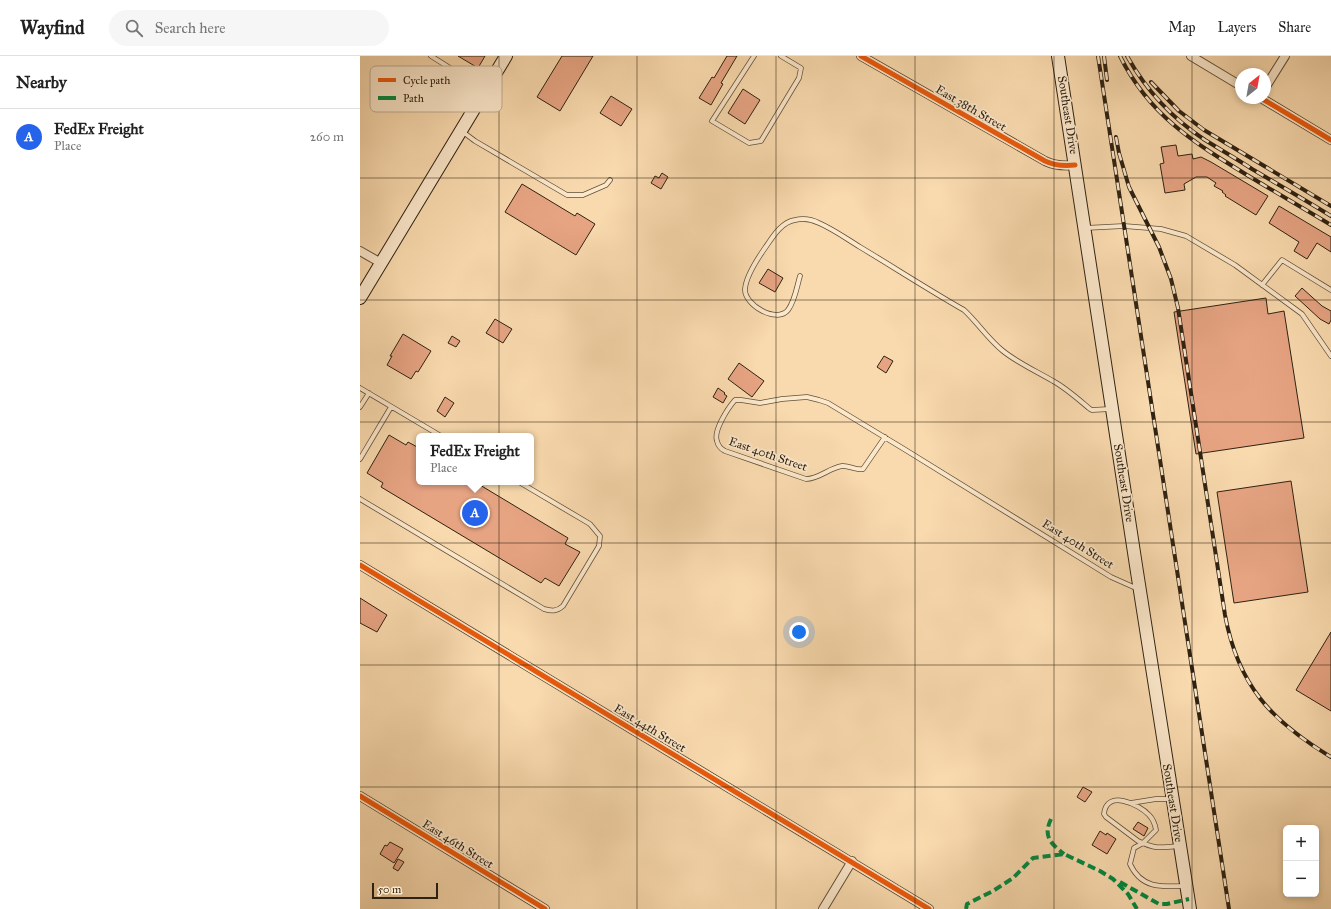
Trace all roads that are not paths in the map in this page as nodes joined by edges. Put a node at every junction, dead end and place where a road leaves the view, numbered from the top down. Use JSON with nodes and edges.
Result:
{"nodes":[{"id":1,"x":431,"y":56,"type":"edge"},
{"id":2,"x":506,"y":56,"type":"edge"},
{"id":3,"x":754,"y":56,"type":"edge"},
{"id":4,"x":781,"y":56,"type":"edge"},
{"id":5,"x":861,"y":56,"type":"edge"},
{"id":6,"x":1058,"y":56,"type":"edge"},
{"id":7,"x":1191,"y":56,"type":"edge"},
{"id":8,"x":1285,"y":56,"type":"edge"},
{"id":9,"x":447,"y":66,"type":"edge"},
{"id":10,"x":500,"y":66,"type":"edge"},
{"id":11,"x":1271,"y":78,"type":"edge"},
{"id":12,"x":1235,"y":82,"type":"edge"},
{"id":13,"x":1271,"y":104,"type":"edge"},
{"id":14,"x":472,"y":112,"type":"edge"},
{"id":15,"x":461,"y":131,"type":"junction"},
{"id":16,"x":1331,"y":140,"type":"edge"},
{"id":17,"x":1075,"y":165,"type":"junction"},
{"id":18,"x":610,"y":180,"type":"dead end"},
{"id":19,"x":1085,"y":228,"type":"junction"},
{"id":20,"x":360,"y":251,"type":"edge"},
{"id":21,"x":381,"y":263,"type":"junction"},
{"id":22,"x":800,"y":276,"type":"dead end"},
{"id":23,"x":1262,"y":285,"type":"junction"},
{"id":24,"x":1331,"y":290,"type":"edge"},
{"id":25,"x":360,"y":298,"type":"edge"},
{"id":26,"x":1330,"y":352,"type":"edge"},
{"id":27,"x":360,"y":388,"type":"edge"},
{"id":28,"x":369,"y":393,"type":"junction"},
{"id":29,"x":391,"y":406,"type":"junction"},
{"id":30,"x":360,"y":407,"type":"edge"},
{"id":31,"x":1112,"y":409,"type":"junction"},
{"id":32,"x":436,"y":433,"type":"edge"},
{"id":33,"x":885,"y":437,"type":"junction"},
{"id":34,"x":360,"y":459,"type":"edge"},
{"id":35,"x":524,"y":485,"type":"edge"},
{"id":36,"x":360,"y":499,"type":"edge"},
{"id":37,"x":360,"y":565,"type":"edge"},
{"id":38,"x":1140,"y":590,"type":"junction"},
{"id":39,"x":360,"y":796,"type":"edge"},
{"id":40,"x":1173,"y":799,"type":"junction"},
{"id":41,"x":1130,"y":803,"type":"junction"},
{"id":42,"x":1143,"y":843,"type":"junction"},
{"id":43,"x":1180,"y":846,"type":"junction"},
{"id":44,"x":852,"y":861,"type":"junction"},
{"id":45,"x":1187,"y":886,"type":"junction"},
{"id":46,"x":545,"y":909,"type":"edge"},
{"id":47,"x":823,"y":909,"type":"edge"},
{"id":48,"x":929,"y":909,"type":"edge"},
{"id":49,"x":1190,"y":909,"type":"edge"}],
"edges":[{"from":1,"to":9,"type":"lane"},
{"from":2,"to":10,"type":"main road"},
{"from":3,"to":4,"type":"lane"},
{"from":5,"to":17,"type":"street","name":"East 38th Street"},
{"from":6,"to":17,"type":"main road","name":"Southeast Drive"},
{"from":7,"to":12,"type":"street"},
{"from":8,"to":11,"type":"street"},
{"from":13,"to":16,"type":"street"},
{"from":14,"to":15,"type":"main road"},
{"from":15,"to":18,"type":"lane"},
{"from":15,"to":21,"type":"main road"},
{"from":17,"to":19,"type":"main road","name":"Southeast Drive"},
{"from":19,"to":23,"type":"lane"},
{"from":19,"to":31,"type":"main road","name":"Southeast Drive"},
{"from":20,"to":21,"type":"street"},
{"from":21,"to":25,"type":"main road"},
{"from":22,"to":31,"type":"lane"},
{"from":23,"to":24,"type":"lane"},
{"from":23,"to":26,"type":"lane"},
{"from":27,"to":28,"type":"lane"},
{"from":28,"to":29,"type":"lane"},
{"from":28,"to":30,"type":"lane"},
{"from":29,"to":32,"type":"lane"},
{"from":29,"to":34,"type":"lane"},
{"from":31,"to":38,"type":"main road","name":"Southeast Drive"},
{"from":33,"to":33,"type":"lane","name":"East 40th Street"},
{"from":33,"to":38,"type":"lane","name":"East 40th Street"},
{"from":35,"to":36,"type":"lane"},
{"from":37,"to":44,"type":"street","name":"East 44th Street"},
{"from":38,"to":40,"type":"main road","name":"Southeast Drive"},
{"from":39,"to":46,"type":"street","name":"East 46th Street"},
{"from":40,"to":41,"type":"lane"},
{"from":40,"to":43,"type":"main road","name":"Southeast Drive"},
{"from":41,"to":42,"type":"lane"},
{"from":41,"to":42,"type":"lane"},
{"from":42,"to":43,"type":"lane"},
{"from":42,"to":45,"type":"lane"},
{"from":43,"to":45,"type":"main road","name":"Southeast Drive"},
{"from":44,"to":47,"type":"street"},
{"from":44,"to":48,"type":"street","name":"East 44th Street"},
{"from":45,"to":49,"type":"main road","name":"Southeast Drive"}]}
